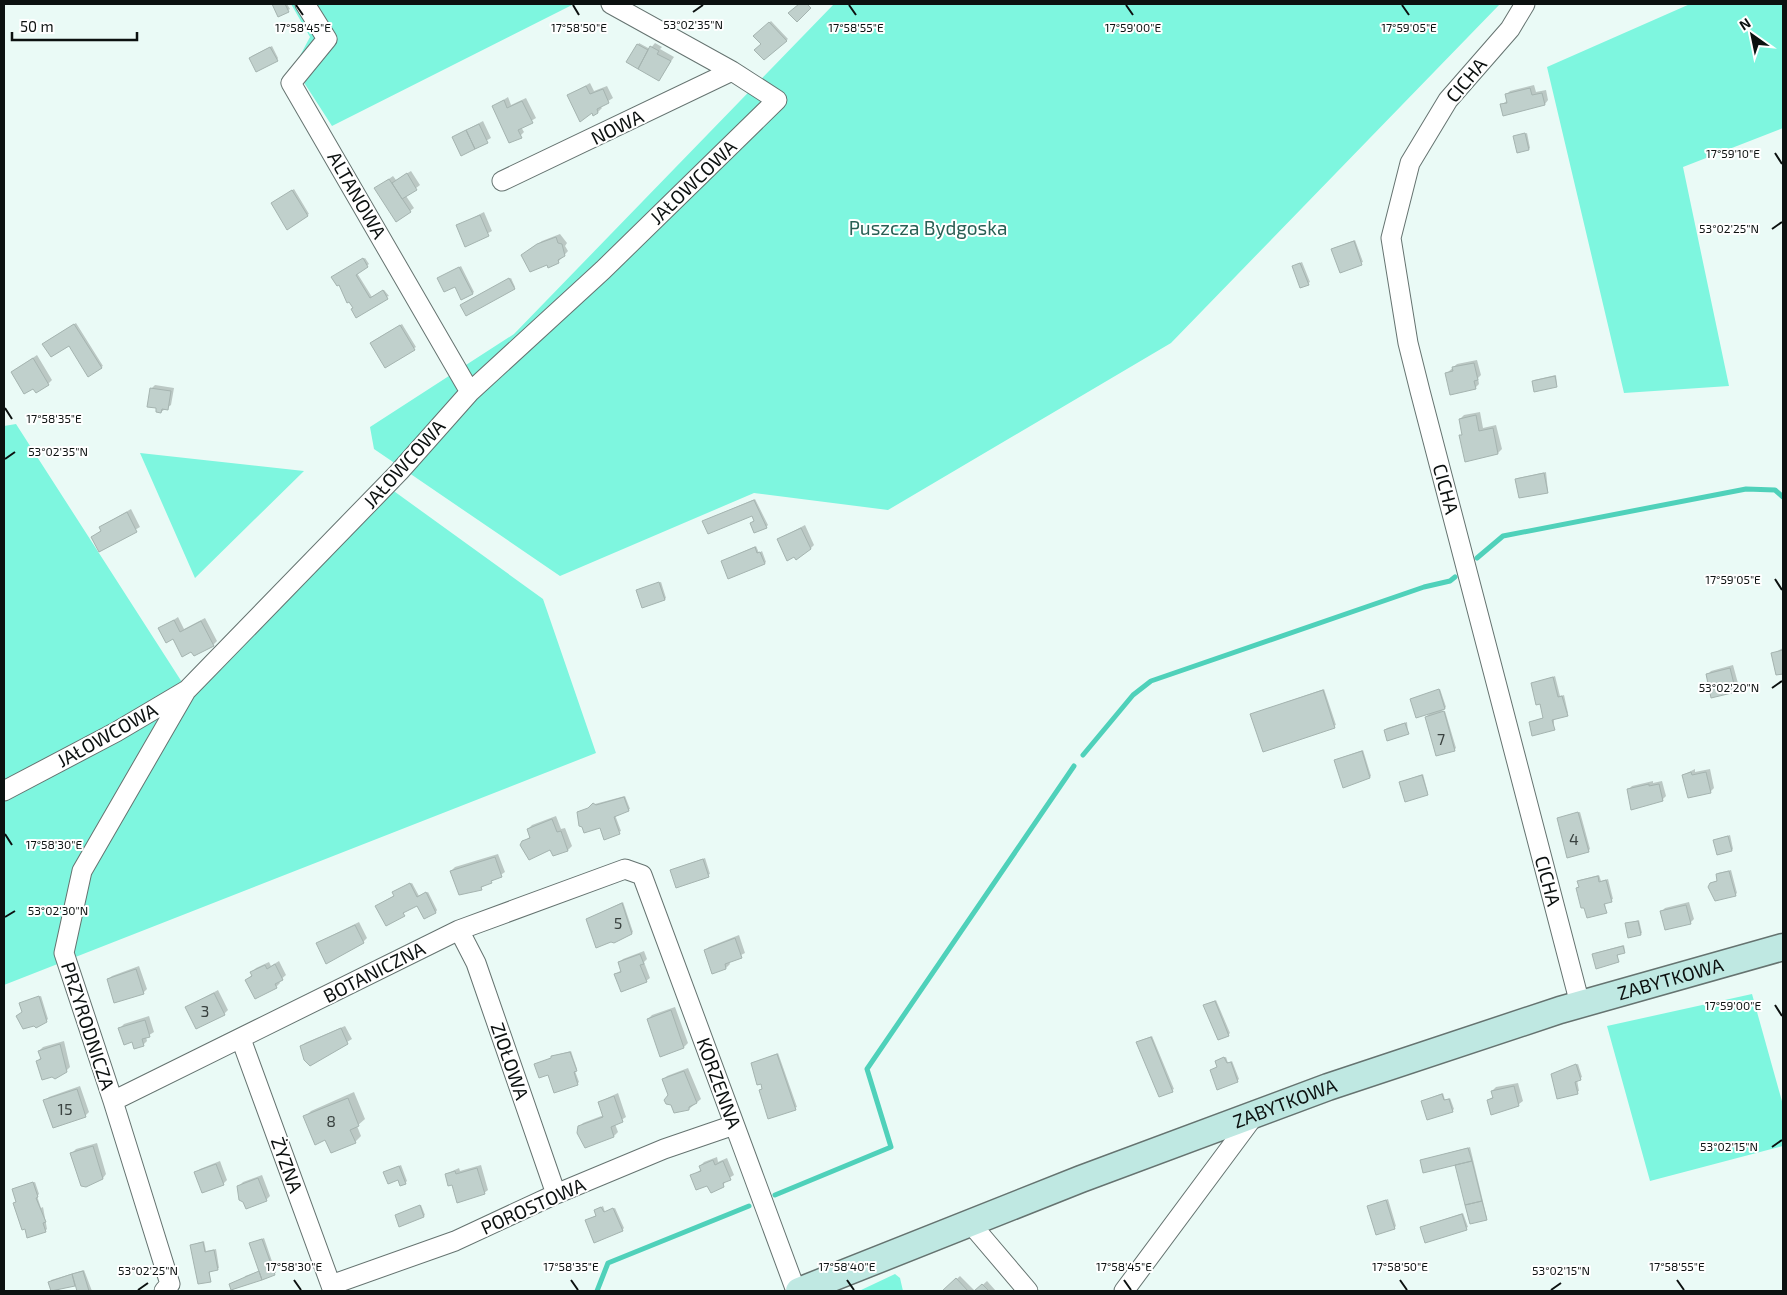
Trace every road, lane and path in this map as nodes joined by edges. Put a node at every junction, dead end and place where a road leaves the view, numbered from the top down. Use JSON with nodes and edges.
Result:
{"nodes":[{"id":1,"x":305,"y":4,"type":"edge"},
{"id":2,"x":611,"y":4,"type":"edge"},
{"id":3,"x":1525,"y":4,"type":"edge"},
{"id":4,"x":732,"y":71,"type":"junction"},
{"id":5,"x":502,"y":181,"type":"dead end"},
{"id":6,"x":470,"y":392,"type":"junction"},
{"id":7,"x":187,"y":690,"type":"junction"},
{"id":8,"x":4,"y":791,"type":"edge"},
{"id":9,"x":642,"y":875,"type":"joint"},
{"id":10,"x":459,"y":930,"type":"junction"},
{"id":11,"x":1783,"y":947,"type":"edge"},
{"id":12,"x":1580,"y":1004,"type":"junction"},
{"id":13,"x":241,"y":1038,"type":"junction"},
{"id":14,"x":113,"y":1101,"type":"junction"},
{"id":15,"x":1254,"y":1116,"type":"junction"},
{"id":16,"x":734,"y":1125,"type":"junction"},
{"id":17,"x":556,"y":1194,"type":"junction"},
{"id":18,"x":971,"y":1224,"type":"junction"},
{"id":19,"x":332,"y":1288,"type":"edge"},
{"id":20,"x":164,"y":1291,"type":"edge"},
{"id":21,"x":797,"y":1291,"type":"edge"},
{"id":22,"x":1028,"y":1291,"type":"edge"},
{"id":23,"x":1124,"y":1291,"type":"edge"}],
"edges":[{"from":1,"to":6,"type":"street","name":"ALTANOWA"},
{"from":2,"to":4,"type":"street"},
{"from":3,"to":12,"type":"street","name":"CICHA"},
{"from":4,"to":5,"type":"street","name":"NOWA"},
{"from":4,"to":6,"type":"street","name":"JAŁOWCOWA"},
{"from":6,"to":7,"type":"street","name":"JAŁOWCOWA"},
{"from":7,"to":8,"type":"street","name":"JAŁOWCOWA"},
{"from":7,"to":14,"type":"street","name":"PRZYRODNICZA"},
{"from":9,"to":10,"type":"street","name":"BOTANICZNA"},
{"from":9,"to":16,"type":"street","name":"KORZENNA"},
{"from":10,"to":13,"type":"street","name":"BOTANICZNA"},
{"from":10,"to":17,"type":"street","name":"ZIOŁOWA"},
{"from":11,"to":12,"type":"street","name":"ZABYTKOWA"},
{"from":12,"to":15,"type":"street","name":"ZABYTKOWA"},
{"from":13,"to":14,"type":"street","name":"BOTANICZNA"},
{"from":13,"to":19,"type":"street","name":"ŻYZNA"},
{"from":14,"to":20,"type":"street","name":"PRZYRODNICZA"},
{"from":15,"to":18,"type":"street","name":"ZABYTKOWA"},
{"from":15,"to":23,"type":"street"},
{"from":16,"to":17,"type":"street","name":"POROSTOWA"},
{"from":16,"to":21,"type":"street","name":"KORZENNA"},
{"from":17,"to":19,"type":"street","name":"POROSTOWA"},
{"from":18,"to":21,"type":"street","name":"ZABYTKOWA"},
{"from":18,"to":22,"type":"street"}]}
